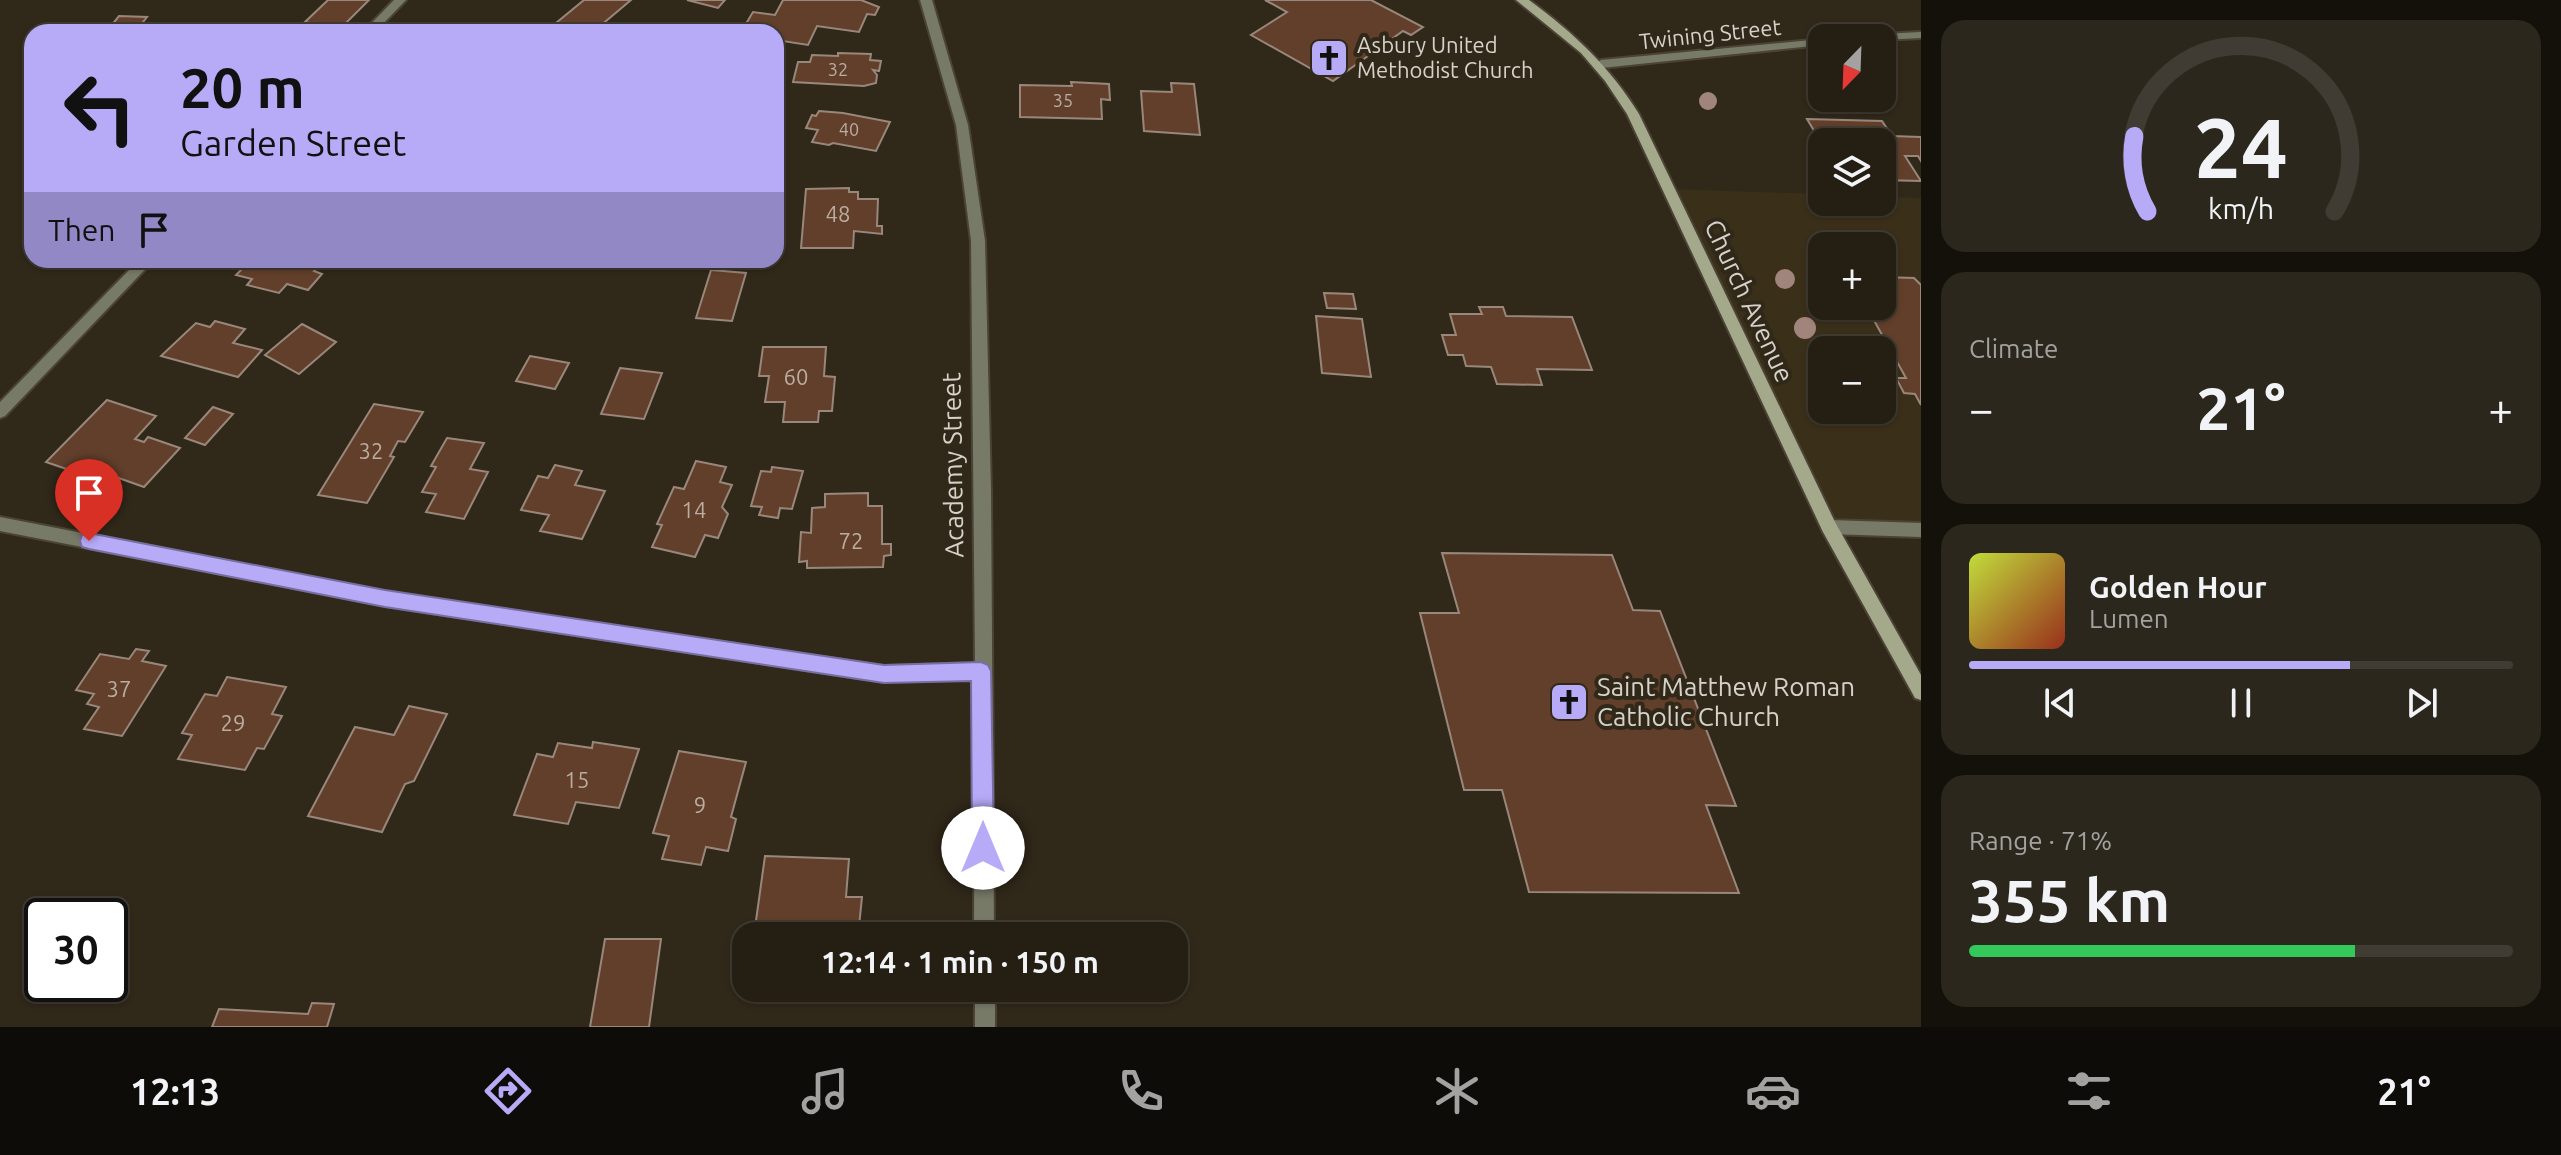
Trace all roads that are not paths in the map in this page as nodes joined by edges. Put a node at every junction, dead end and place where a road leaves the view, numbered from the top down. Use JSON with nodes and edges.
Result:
{"nodes":[{"id":1,"x":400,"y":0,"type":"edge"},
{"id":2,"x":926,"y":0,"type":"edge"},
{"id":3,"x":1522,"y":0,"type":"edge"},
{"id":4,"x":377,"y":24,"type":"edge"},
{"id":5,"x":1921,"y":35,"type":"edge"},
{"id":6,"x":1896,"y":36,"type":"edge"},
{"id":7,"x":1808,"y":43,"type":"edge"},
{"id":8,"x":1601,"y":64,"type":"junction"},
{"id":9,"x":139,"y":268,"type":"edge"},
{"id":10,"x":0,"y":412,"type":"edge"},
{"id":11,"x":0,"y":524,"type":"edge"},
{"id":12,"x":1829,"y":527,"type":"junction"},
{"id":13,"x":1921,"y":530,"type":"edge"},
{"id":14,"x":981,"y":671,"type":"junction"},
{"id":15,"x":1921,"y":692,"type":"edge"},
{"id":16,"x":984,"y":922,"type":"edge"},
{"id":17,"x":985,"y":1002,"type":"edge"},
{"id":18,"x":985,"y":1027,"type":"edge"}],
"edges":[{"from":1,"to":4,"type":"street"},
{"from":2,"to":14,"type":"street","name":"Academy Street"},
{"from":3,"to":8,"type":"main road","name":"Church Avenue"},
{"from":5,"to":6,"type":"street"},
{"from":7,"to":8,"type":"street","name":"Twining Street"},
{"from":8,"to":12,"type":"main road","name":"Church Avenue"},
{"from":9,"to":10,"type":"street"},
{"from":11,"to":14,"type":"street"},
{"from":12,"to":13,"type":"street"},
{"from":12,"to":15,"type":"main road","name":"Church Avenue"},
{"from":14,"to":16,"type":"street","name":"Academy Street"},
{"from":17,"to":18,"type":"street"}]}
